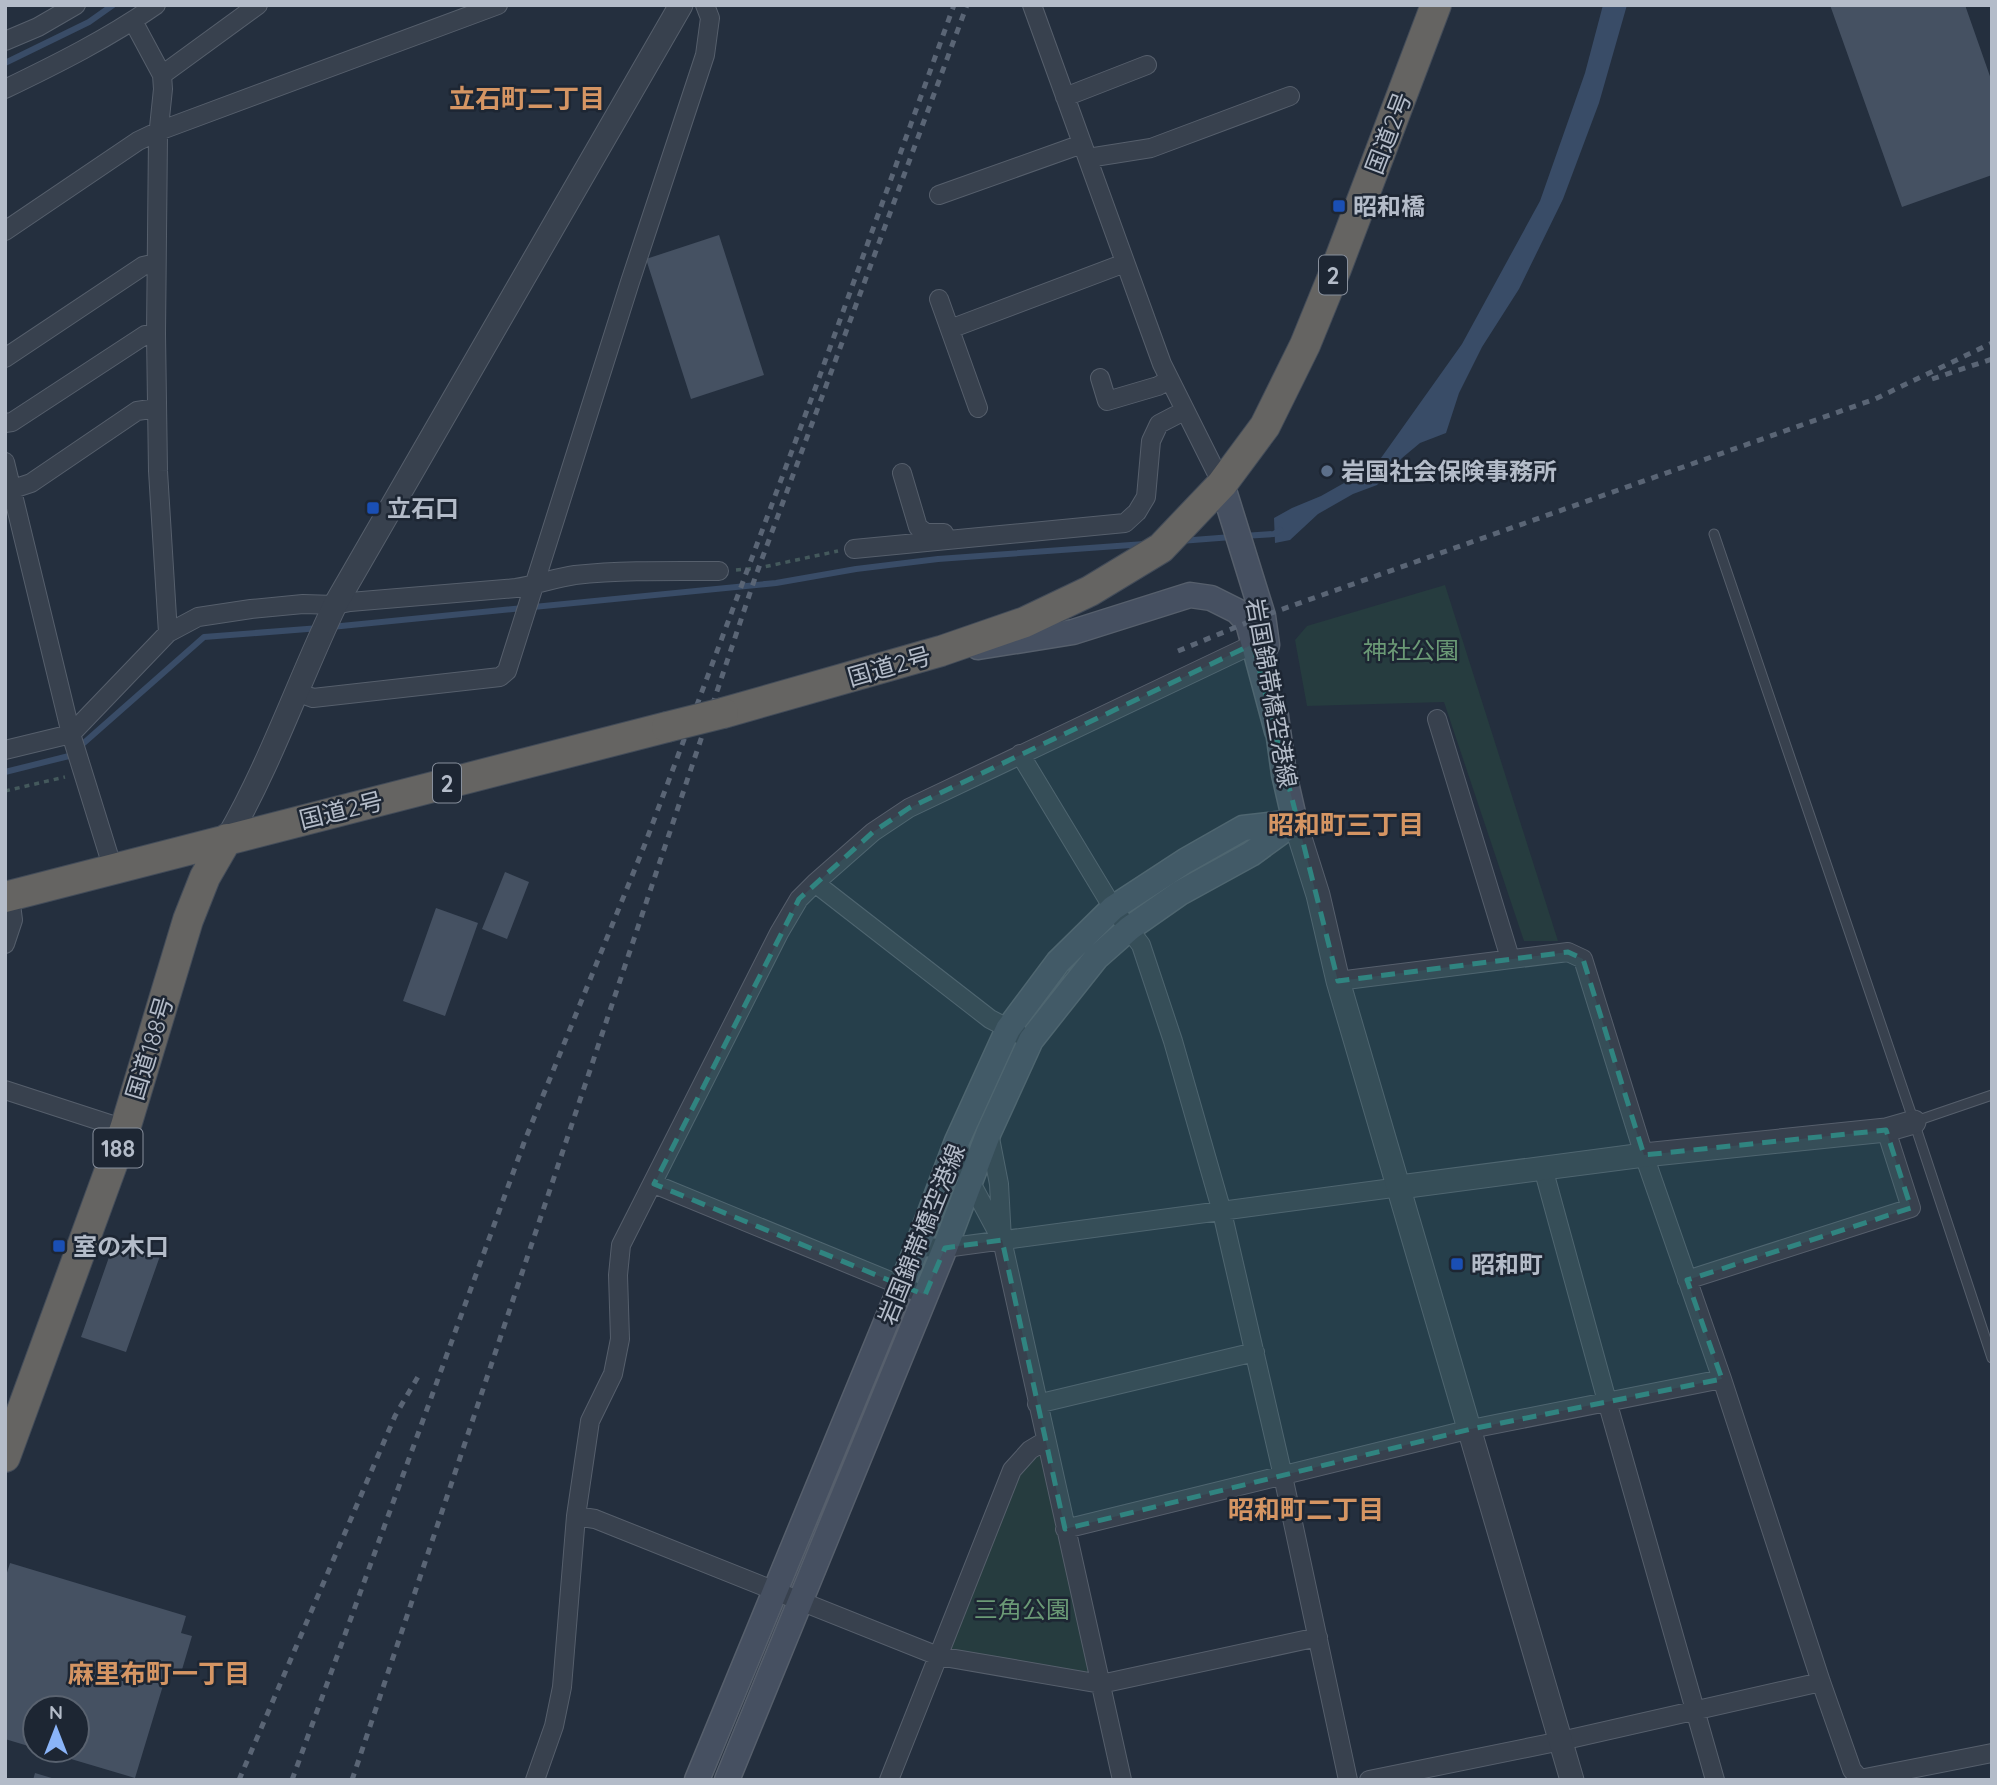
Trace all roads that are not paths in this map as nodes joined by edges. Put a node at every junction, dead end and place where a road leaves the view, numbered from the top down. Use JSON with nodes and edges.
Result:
{"nodes":[{"id":1,"x":76,"y":5,"type":"edge"},
{"id":2,"x":156,"y":5,"type":"edge"},
{"id":3,"x":258,"y":5,"type":"edge"},
{"id":4,"x":498,"y":5,"type":"edge"},
{"id":5,"x":681,"y":5,"type":"edge"},
{"id":6,"x":705,"y":5,"type":"edge"},
{"id":7,"x":1032,"y":5,"type":"edge"},
{"id":8,"x":1436,"y":5,"type":"edge"},
{"id":9,"x":134,"y":21,"type":"junction"},
{"id":10,"x":5,"y":41,"type":"edge"},
{"id":11,"x":1147,"y":65,"type":"dead end"},
{"id":12,"x":162,"y":75,"type":"junction"},
{"id":13,"x":5,"y":89,"type":"edge"},
{"id":14,"x":1290,"y":96,"type":"dead end"},
{"id":15,"x":1065,"y":97,"type":"junction"},
{"id":16,"x":159,"y":131,"type":"junction"},
{"id":17,"x":1085,"y":151,"type":"junction"},
{"id":18,"x":939,"y":195,"type":"dead end"},
{"id":19,"x":5,"y":231,"type":"edge"},
{"id":20,"x":156,"y":263,"type":"junction"},
{"id":21,"x":1125,"y":263,"type":"junction"},
{"id":22,"x":939,"y":299,"type":"dead end"},
{"id":23,"x":950,"y":329,"type":"junction"},
{"id":24,"x":156,"y":334,"type":"junction"},
{"id":25,"x":5,"y":358,"type":"edge"},
{"id":26,"x":1100,"y":379,"type":"dead end"},
{"id":27,"x":1169,"y":380,"type":"junction"},
{"id":28,"x":157,"y":408,"type":"junction"},
{"id":29,"x":978,"y":408,"type":"dead end"},
{"id":30,"x":1184,"y":411,"type":"junction"},
{"id":31,"x":5,"y":423,"type":"edge"},
{"id":32,"x":5,"y":462,"type":"edge"},
{"id":33,"x":902,"y":473,"type":"dead end"},
{"id":34,"x":1222,"y":484,"type":"junction"},
{"id":35,"x":13,"y":489,"type":"junction"},
{"id":36,"x":1714,"y":534,"type":"dead end"},
{"id":37,"x":970,"y":537,"type":"junction"},
{"id":38,"x":854,"y":549,"type":"road end"},
{"id":39,"x":719,"y":572,"type":"road end"},
{"id":40,"x":531,"y":592,"type":"junction"},
{"id":41,"x":332,"y":611,"type":"junction"},
{"id":42,"x":168,"y":633,"type":"junction"},
{"id":43,"x":1259,"y":640,"type":"junction"},
{"id":44,"x":941,"y":652,"type":"junction"},
{"id":45,"x":296,"y":692,"type":"junction"},
{"id":46,"x":1437,"y":719,"type":"dead end"},
{"id":47,"x":72,"y":738,"type":"junction"},
{"id":48,"x":5,"y":750,"type":"edge"},
{"id":49,"x":1020,"y":754,"type":"junction"},
{"id":50,"x":1295,"y":822,"type":"junction"},
{"id":51,"x":227,"y":839,"type":"junction"},
{"id":52,"x":113,"y":869,"type":"junction"},
{"id":53,"x":815,"y":883,"type":"junction"},
{"id":54,"x":7,"y":897,"type":"edge"},
{"id":55,"x":1113,"y":908,"type":"junction"},
{"id":56,"x":1130,"y":928,"type":"junction"},
{"id":57,"x":5,"y":944,"type":"edge"},
{"id":58,"x":1510,"y":958,"type":"junction"},
{"id":59,"x":1338,"y":981,"type":"junction"},
{"id":60,"x":1008,"y":1028,"type":"junction"},
{"id":61,"x":1031,"y":1040,"type":"junction"},
{"id":62,"x":5,"y":1090,"type":"edge"},
{"id":63,"x":1992,"y":1095,"type":"edge"},
{"id":64,"x":1914,"y":1122,"type":"junction"},
{"id":65,"x":125,"y":1129,"type":"junction"},
{"id":66,"x":1886,"y":1130,"type":"junction"},
{"id":67,"x":989,"y":1132,"type":"junction"},
{"id":68,"x":957,"y":1141,"type":"junction"},
{"id":69,"x":1644,"y":1155,"type":"junction"},
{"id":70,"x":1543,"y":1168,"type":"junction"},
{"id":71,"x":970,"y":1181,"type":"junction"},
{"id":72,"x":654,"y":1184,"type":"junction"},
{"id":73,"x":1400,"y":1187,"type":"junction"},
{"id":74,"x":1222,"y":1212,"type":"junction"},
{"id":75,"x":1002,"y":1240,"type":"junction"},
{"id":76,"x":917,"y":1247,"type":"junction"},
{"id":77,"x":945,"y":1248,"type":"junction"},
{"id":78,"x":1687,"y":1280,"type":"junction"},
{"id":79,"x":901,"y":1285,"type":"junction"},
{"id":80,"x":925,"y":1295,"type":"junction"},
{"id":81,"x":1989,"y":1338,"type":"edge"},
{"id":82,"x":1255,"y":1352,"type":"junction"},
{"id":83,"x":1992,"y":1358,"type":"edge"},
{"id":84,"x":1722,"y":1378,"type":"junction"},
{"id":85,"x":1606,"y":1401,"type":"junction"},
{"id":86,"x":1037,"y":1404,"type":"junction"},
{"id":87,"x":1471,"y":1429,"type":"junction"},
{"id":88,"x":1045,"y":1441,"type":"junction"},
{"id":89,"x":5,"y":1457,"type":"edge"},
{"id":90,"x":1283,"y":1476,"type":"junction"},
{"id":91,"x":576,"y":1516,"type":"junction"},
{"id":92,"x":1065,"y":1529,"type":"junction"},
{"id":93,"x":775,"y":1591,"type":"junction"},
{"id":94,"x":800,"y":1602,"type":"junction"},
{"id":95,"x":1318,"y":1637,"type":"junction"},
{"id":96,"x":938,"y":1656,"type":"junction"},
{"id":97,"x":1821,"y":1682,"type":"junction"},
{"id":98,"x":1101,"y":1684,"type":"junction"},
{"id":99,"x":1695,"y":1711,"type":"junction"},
{"id":100,"x":1561,"y":1741,"type":"junction"},
{"id":101,"x":1992,"y":1753,"type":"edge"},
{"id":102,"x":541,"y":1778,"type":"edge"},
{"id":103,"x":1861,"y":1779,"type":"edge"},
{"id":104,"x":697,"y":1780,"type":"edge"},
{"id":105,"x":727,"y":1780,"type":"edge"},
{"id":106,"x":889,"y":1780,"type":"edge"},
{"id":107,"x":1122,"y":1780,"type":"edge"},
{"id":108,"x":1348,"y":1780,"type":"edge"},
{"id":109,"x":1369,"y":1780,"type":"edge"},
{"id":110,"x":1572,"y":1780,"type":"edge"},
{"id":111,"x":1715,"y":1780,"type":"edge"}],
"edges":[{"from":1,"to":10,"type":"street"},
{"from":2,"to":9,"type":"street"},
{"from":3,"to":12,"type":"street"},
{"from":4,"to":16,"type":"street"},
{"from":5,"to":41,"type":"street"},
{"from":6,"to":40,"type":"street"},
{"from":7,"to":15,"type":"street"},
{"from":8,"to":34,"type":"highway","name":"国道2号","number":"2"},
{"from":9,"to":12,"type":"street"},
{"from":9,"to":13,"type":"street"},
{"from":11,"to":15,"type":"street"},
{"from":12,"to":16,"type":"street"},
{"from":14,"to":17,"type":"street"},
{"from":15,"to":17,"type":"street"},
{"from":16,"to":19,"type":"street"},
{"from":16,"to":20,"type":"street"},
{"from":17,"to":18,"type":"street"},
{"from":17,"to":21,"type":"street"},
{"from":20,"to":24,"type":"street"},
{"from":20,"to":25,"type":"street"},
{"from":21,"to":23,"type":"street"},
{"from":21,"to":27,"type":"street"},
{"from":22,"to":23,"type":"street"},
{"from":23,"to":29,"type":"street"},
{"from":24,"to":28,"type":"street"},
{"from":24,"to":31,"type":"street"},
{"from":26,"to":27,"type":"street"},
{"from":27,"to":30,"type":"street"},
{"from":28,"to":35,"type":"street"},
{"from":28,"to":42,"type":"street"},
{"from":30,"to":34,"type":"street"},
{"from":30,"to":37,"type":"street"},
{"from":32,"to":35,"type":"street"},
{"from":33,"to":37,"type":"street"},
{"from":34,"to":43,"type":"main road","name":"岩国錦帯橋空港線"},
{"from":34,"to":44,"type":"highway","name":"国道2号","number":"2"},
{"from":35,"to":47,"type":"street"},
{"from":36,"to":64,"type":"lane"},
{"from":37,"to":38,"type":"street"},
{"from":39,"to":40,"type":"street"},
{"from":40,"to":41,"type":"street"},
{"from":40,"to":45,"type":"street"},
{"from":41,"to":42,"type":"street"},
{"from":41,"to":45,"type":"street"},
{"from":42,"to":47,"type":"street"},
{"from":43,"to":44,"type":"main road"},
{"from":43,"to":49,"type":"street"},
{"from":43,"to":50,"type":"main road","name":"岩国錦帯橋空港線"},
{"from":44,"to":51,"type":"highway","name":"国道2号","number":"2","bridge":true},
{"from":45,"to":51,"type":"street"},
{"from":46,"to":58,"type":"street"},
{"from":47,"to":48,"type":"street"},
{"from":47,"to":52,"type":"street"},
{"from":49,"to":53,"type":"street"},
{"from":49,"to":55,"type":"street"},
{"from":50,"to":55,"type":"main road","name":"岩国錦帯橋空港線"},
{"from":50,"to":56,"type":"main road","name":"岩国錦帯橋空港線"},
{"from":50,"to":59,"type":"street"},
{"from":51,"to":52,"type":"highway","name":"国道2号","number":"2"},
{"from":51,"to":65,"type":"highway","name":"国道188号","number":"188"},
{"from":52,"to":54,"type":"highway","name":"国道2号","number":"2"},
{"from":53,"to":60,"type":"street"},
{"from":53,"to":72,"type":"street"},
{"from":54,"to":57,"type":"street"},
{"from":55,"to":56,"type":"street"},
{"from":55,"to":60,"type":"main road","name":"岩国錦帯橋空港線"},
{"from":56,"to":61,"type":"main road","name":"岩国錦帯橋空港線"},
{"from":56,"to":74,"type":"street"},
{"from":58,"to":59,"type":"street"},
{"from":58,"to":69,"type":"street"},
{"from":59,"to":73,"type":"street"},
{"from":60,"to":61,"type":"street"},
{"from":60,"to":68,"type":"main road","name":"岩国錦帯橋空港線"},
{"from":61,"to":67,"type":"main road","name":"岩国錦帯橋空港線"},
{"from":62,"to":65,"type":"street"},
{"from":63,"to":64,"type":"lane"},
{"from":64,"to":66,"type":"street"},
{"from":64,"to":81,"type":"lane"},
{"from":65,"to":89,"type":"highway","name":"国道188号","number":"188"},
{"from":66,"to":69,"type":"street"},
{"from":66,"to":78,"type":"street"},
{"from":67,"to":71,"type":"main road","name":"岩国錦帯橋空港線"},
{"from":67,"to":75,"type":"street"},
{"from":68,"to":71,"type":"street"},
{"from":68,"to":76,"type":"main road","name":"岩国錦帯橋空港線"},
{"from":69,"to":70,"type":"street"},
{"from":69,"to":78,"type":"street"},
{"from":70,"to":73,"type":"street"},
{"from":70,"to":85,"type":"street"},
{"from":71,"to":75,"type":"street"},
{"from":71,"to":77,"type":"main road","name":"岩国錦帯橋空港線"},
{"from":72,"to":79,"type":"street"},
{"from":72,"to":91,"type":"street"},
{"from":73,"to":74,"type":"street"},
{"from":73,"to":87,"type":"street"},
{"from":74,"to":75,"type":"street"},
{"from":74,"to":82,"type":"street"},
{"from":75,"to":77,"type":"street"},
{"from":75,"to":86,"type":"street"},
{"from":76,"to":77,"type":"street"},
{"from":76,"to":79,"type":"main road","name":"岩国錦帯橋空港線"},
{"from":77,"to":80,"type":"main road","name":"岩国錦帯橋空港線"},
{"from":78,"to":84,"type":"street"},
{"from":79,"to":80,"type":"street"},
{"from":79,"to":93,"type":"main road","name":"岩国錦帯橋空港線"},
{"from":80,"to":94,"type":"main road","name":"岩国錦帯橋空港線"},
{"from":81,"to":83,"type":"lane"},
{"from":82,"to":86,"type":"street"},
{"from":82,"to":90,"type":"street"},
{"from":84,"to":85,"type":"street"},
{"from":84,"to":97,"type":"street"},
{"from":85,"to":87,"type":"street"},
{"from":85,"to":99,"type":"street"},
{"from":86,"to":88,"type":"street"},
{"from":87,"to":90,"type":"street"},
{"from":87,"to":100,"type":"street"},
{"from":88,"to":92,"type":"street"},
{"from":88,"to":96,"type":"street"},
{"from":90,"to":92,"type":"street"},
{"from":90,"to":95,"type":"street"},
{"from":91,"to":93,"type":"street"},
{"from":91,"to":102,"type":"street"},
{"from":92,"to":98,"type":"street"},
{"from":93,"to":94,"type":"street"},
{"from":93,"to":104,"type":"main road","name":"岩国錦帯橋空港線"},
{"from":94,"to":96,"type":"street"},
{"from":94,"to":105,"type":"main road","name":"岩国錦帯橋空港線"},
{"from":95,"to":98,"type":"street"},
{"from":95,"to":108,"type":"street"},
{"from":96,"to":98,"type":"street"},
{"from":96,"to":106,"type":"street"},
{"from":97,"to":99,"type":"street"},
{"from":97,"to":103,"type":"street"},
{"from":98,"to":107,"type":"street"},
{"from":99,"to":100,"type":"street"},
{"from":99,"to":111,"type":"street"},
{"from":100,"to":109,"type":"street"},
{"from":100,"to":110,"type":"street"},
{"from":101,"to":103,"type":"street"}]}
